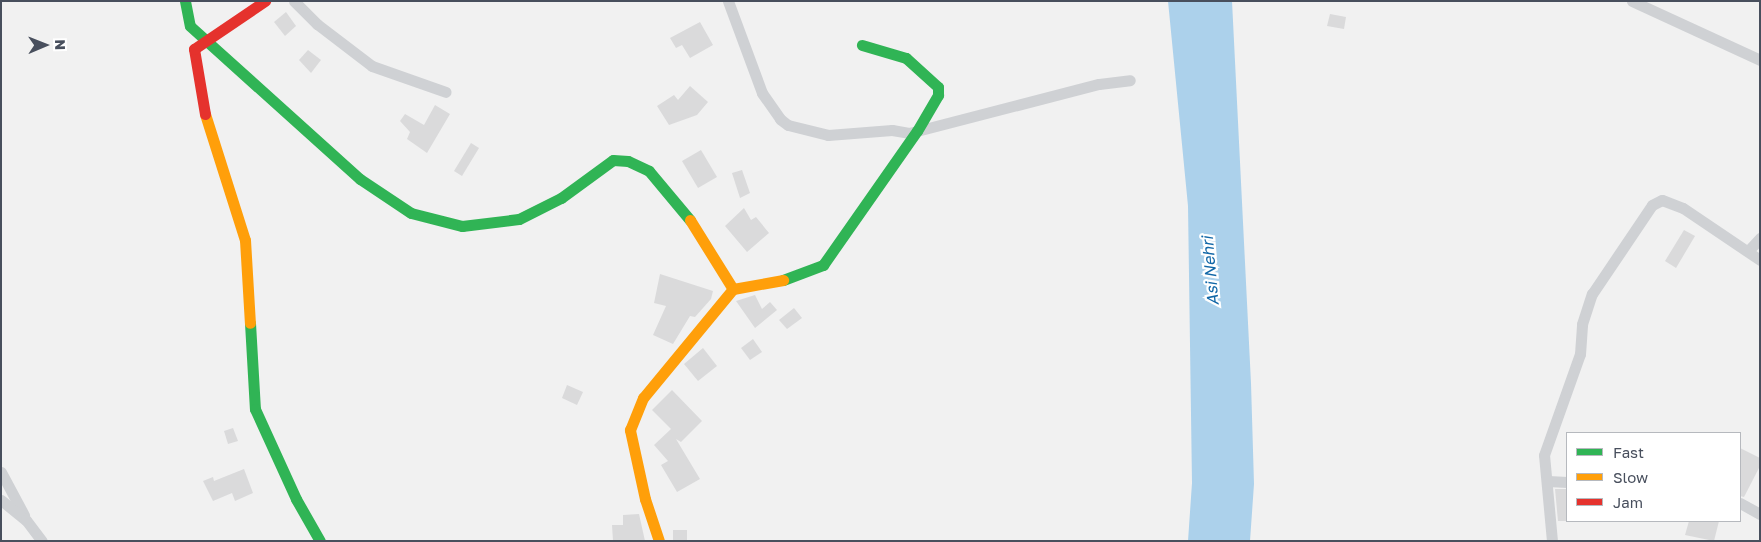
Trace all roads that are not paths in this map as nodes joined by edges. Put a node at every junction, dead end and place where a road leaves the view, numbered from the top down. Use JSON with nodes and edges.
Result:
{"nodes":[{"id":1,"x":185,"y":1,"type":"edge"},
{"id":2,"x":265,"y":1,"type":"edge"},
{"id":3,"x":294,"y":1,"type":"edge"},
{"id":4,"x":728,"y":1,"type":"edge"},
{"id":5,"x":1632,"y":1,"type":"edge"},
{"id":6,"x":206,"y":40,"type":"junction"},
{"id":7,"x":862,"y":44,"type":"dead end"},
{"id":8,"x":1760,"y":60,"type":"edge"},
{"id":9,"x":1130,"y":80,"type":"dead end"},
{"id":10,"x":446,"y":92,"type":"dead end"},
{"id":11,"x":917,"y":131,"type":"junction"},
{"id":12,"x":1760,"y":238,"type":"edge"},
{"id":13,"x":1748,"y":251,"type":"junction"},
{"id":14,"x":1760,"y":260,"type":"edge"},
{"id":15,"x":733,"y":289,"type":"junction"},
{"id":16,"x":1,"y":472,"type":"edge"},
{"id":17,"x":1548,"y":480,"type":"junction"},
{"id":18,"x":1566,"y":482,"type":"edge"},
{"id":19,"x":1,"y":500,"type":"edge"},
{"id":20,"x":1741,"y":503,"type":"edge"},
{"id":21,"x":1760,"y":514,"type":"edge"},
{"id":22,"x":26,"y":520,"type":"junction"},
{"id":23,"x":42,"y":541,"type":"edge"},
{"id":24,"x":320,"y":541,"type":"edge"},
{"id":25,"x":659,"y":541,"type":"edge"},
{"id":26,"x":1552,"y":541,"type":"edge"}],
"edges":[{"from":1,"to":6,"type":"street"},
{"from":2,"to":6,"type":"street"},
{"from":3,"to":10,"type":"street"},
{"from":4,"to":11,"type":"street"},
{"from":5,"to":8,"type":"street"},
{"from":6,"to":15,"type":"street"},
{"from":6,"to":24,"type":"street"},
{"from":7,"to":11,"type":"street"},
{"from":9,"to":11,"type":"street"},
{"from":11,"to":15,"type":"street"},
{"from":12,"to":13,"type":"street"},
{"from":13,"to":14,"type":"street"},
{"from":13,"to":17,"type":"street"},
{"from":15,"to":25,"type":"street"},
{"from":16,"to":22,"type":"street"},
{"from":17,"to":18,"type":"street"},
{"from":17,"to":26,"type":"street"},
{"from":19,"to":22,"type":"street"},
{"from":20,"to":21,"type":"street"},
{"from":22,"to":23,"type":"street"}]}
